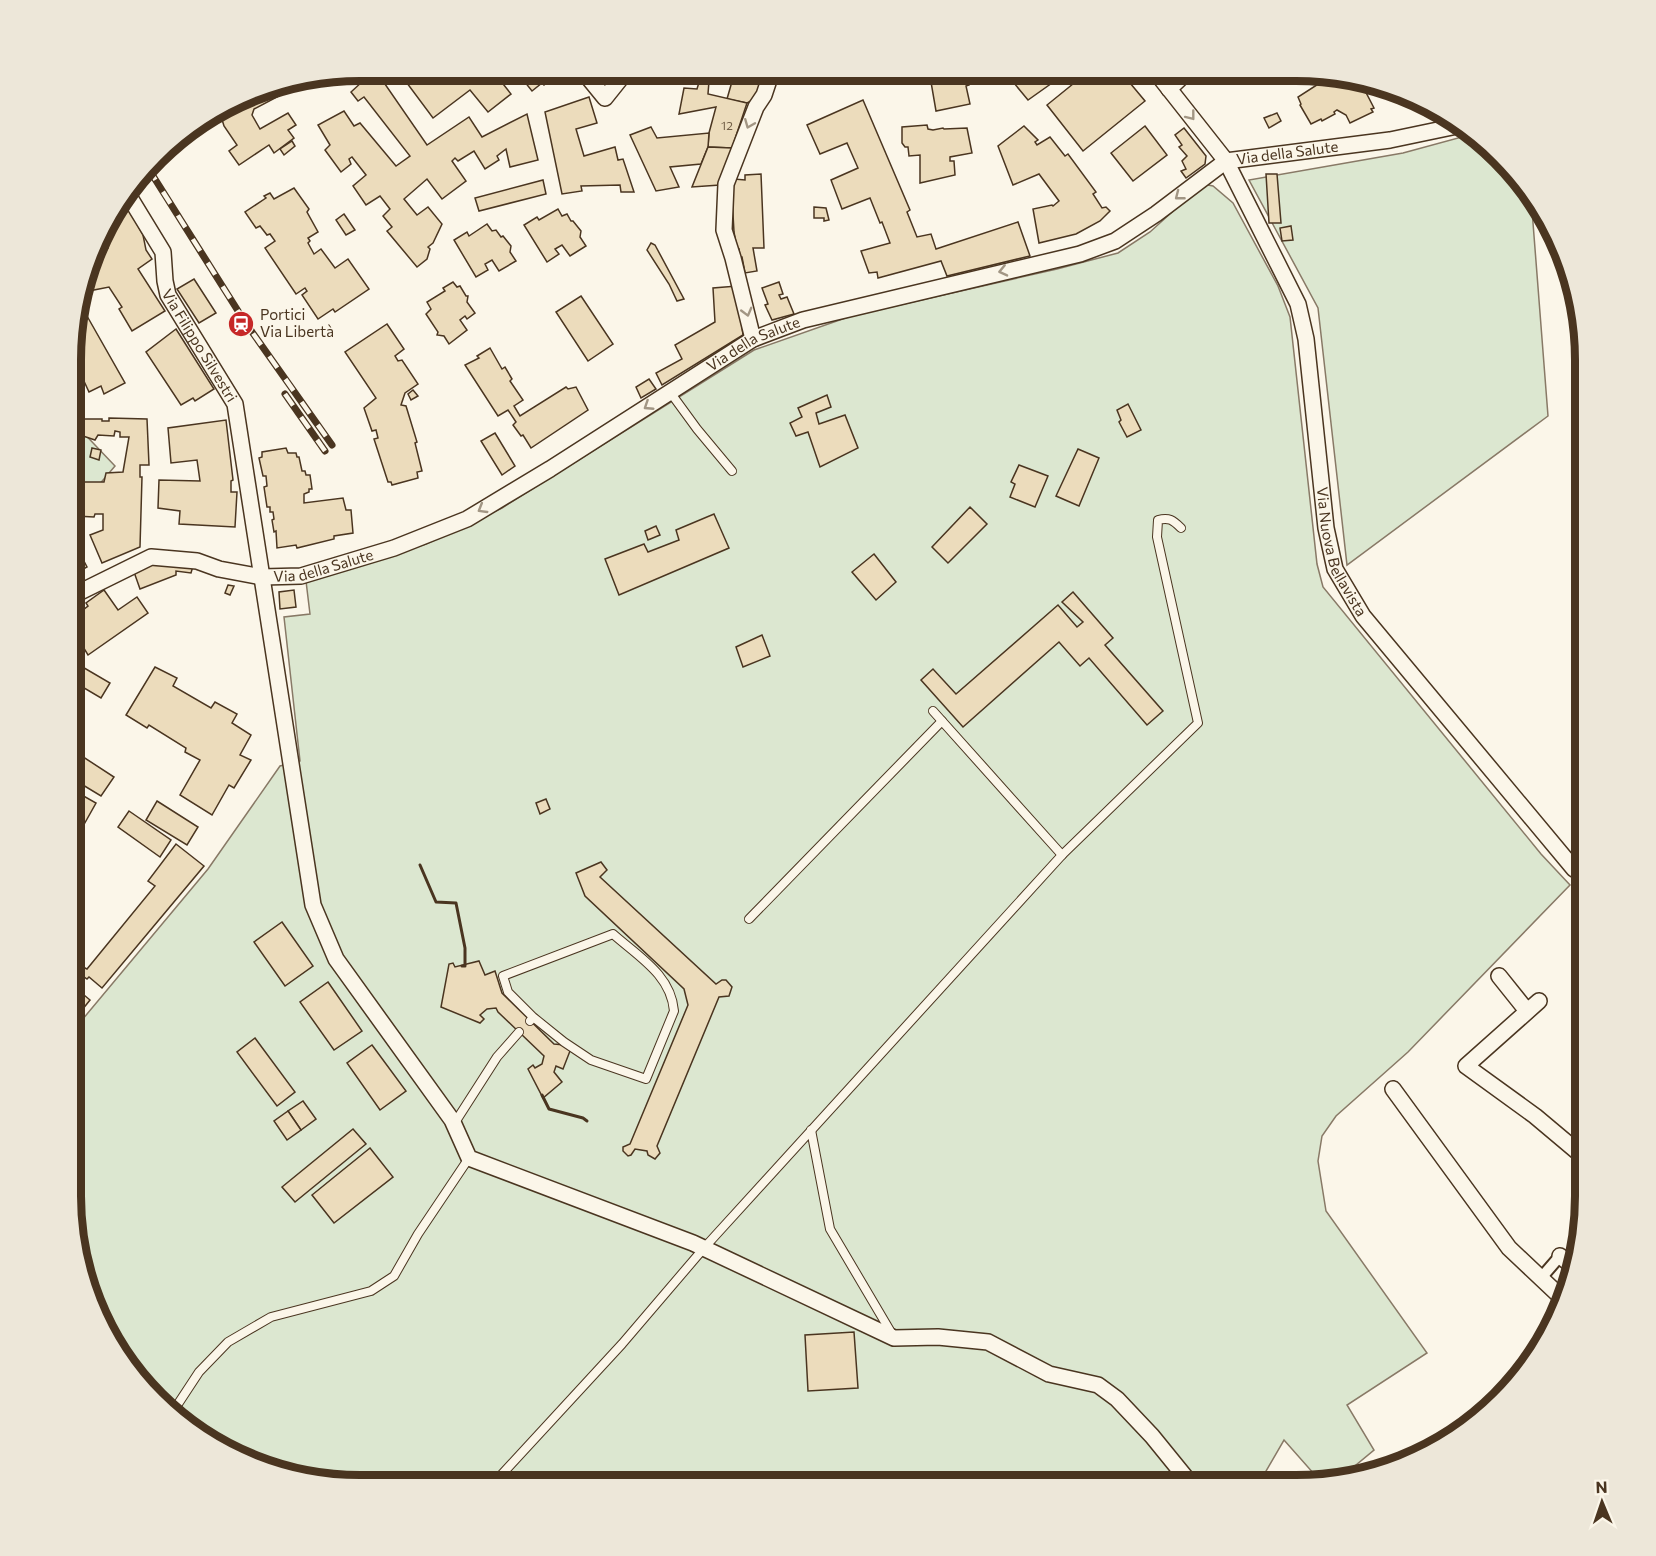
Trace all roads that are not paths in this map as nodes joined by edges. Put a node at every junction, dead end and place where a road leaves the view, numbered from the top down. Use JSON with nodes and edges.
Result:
{"nodes":[{"id":1,"x":591,"y":81,"type":"edge"},
{"id":2,"x":619,"y":81,"type":"edge"},
{"id":3,"x":769,"y":81,"type":"edge"},
{"id":4,"x":1163,"y":81,"type":"edge"},
{"id":5,"x":1177,"y":81,"type":"edge"},
{"id":6,"x":1169,"y":89,"type":"junction"},
{"id":7,"x":1450,"y":127,"type":"edge"},
{"id":8,"x":1226,"y":161,"type":"junction"},
{"id":9,"x":132,"y":200,"type":"edge"},
{"id":10,"x":753,"y":339,"type":"junction"},
{"id":11,"x":670,"y":392,"type":"junction"},
{"id":12,"x":732,"y":471,"type":"dead end"},
{"id":13,"x":1181,"y":528,"type":"dead end"},
{"id":14,"x":262,"y":577,"type":"junction"},
{"id":15,"x":81,"y":592,"type":"edge"},
{"id":16,"x":933,"y":711,"type":"dead end"},
{"id":17,"x":942,"y":721,"type":"junction"},
{"id":18,"x":1062,"y":855,"type":"junction"},
{"id":19,"x":1575,"y":870,"type":"edge"},
{"id":20,"x":750,"y":919,"type":"dead end"},
{"id":21,"x":1499,"y":976,"type":"dead end"},
{"id":22,"x":532,"y":1019,"type":"joint"},
{"id":23,"x":519,"y":1032,"type":"dead end"},
{"id":24,"x":1393,"y":1089,"type":"dead end"},
{"id":25,"x":454,"y":1124,"type":"junction"},
{"id":26,"x":811,"y":1130,"type":"junction"},
{"id":27,"x":1575,"y":1149,"type":"edge"},
{"id":28,"x":469,"y":1158,"type":"junction"},
{"id":29,"x":704,"y":1248,"type":"junction"},
{"id":30,"x":1565,"y":1260,"type":"edge"},
{"id":31,"x":1541,"y":1278,"type":"junction"},
{"id":32,"x":1557,"y":1294,"type":"edge"},
{"id":33,"x":894,"y":1338,"type":"junction"},
{"id":34,"x":176,"y":1406,"type":"edge"},
{"id":35,"x":501,"y":1475,"type":"edge"},
{"id":36,"x":1184,"y":1475,"type":"edge"}],
"edges":[{"from":1,"to":2,"type":"street"},
{"from":3,"to":10,"type":"street","one_way":true},
{"from":4,"to":6,"type":"street","name":"Via Nuova Bellavista"},
{"from":5,"to":6,"type":"street"},
{"from":6,"to":8,"type":"street","name":"Via Nuova Bellavista","one_way":true},
{"from":7,"to":8,"type":"street","name":"Via della Salute"},
{"from":8,"to":10,"type":"street","name":"Via della Salute","one_way":true},
{"from":8,"to":19,"type":"street","name":"Via Nuova Bellavista"},
{"from":9,"to":14,"type":"street","name":"Via Filippo Silvestri"},
{"from":10,"to":11,"type":"street","name":"Via della Salute"},
{"from":11,"to":12,"type":"lane"},
{"from":11,"to":14,"type":"street","name":"Via della Salute","one_way":true},
{"from":13,"to":18,"type":"lane"},
{"from":14,"to":15,"type":"street","name":"Via della Salute"},
{"from":14,"to":25,"type":"street","name":"Via Filippo Silvestri"},
{"from":16,"to":17,"type":"lane"},
{"from":17,"to":18,"type":"lane"},
{"from":17,"to":20,"type":"lane"},
{"from":18,"to":26,"type":"lane"},
{"from":21,"to":27,"type":"street"},
{"from":22,"to":22,"type":"lane"},
{"from":23,"to":25,"type":"lane"},
{"from":24,"to":31,"type":"street"},
{"from":25,"to":28,"type":"street","name":"Via Filippo Silvestri"},
{"from":26,"to":29,"type":"lane"},
{"from":26,"to":33,"type":"lane"},
{"from":28,"to":29,"type":"street"},
{"from":28,"to":34,"type":"lane"},
{"from":29,"to":33,"type":"street"},
{"from":29,"to":35,"type":"lane"},
{"from":30,"to":31,"type":"street"},
{"from":31,"to":32,"type":"street"},
{"from":33,"to":36,"type":"street"}]}
